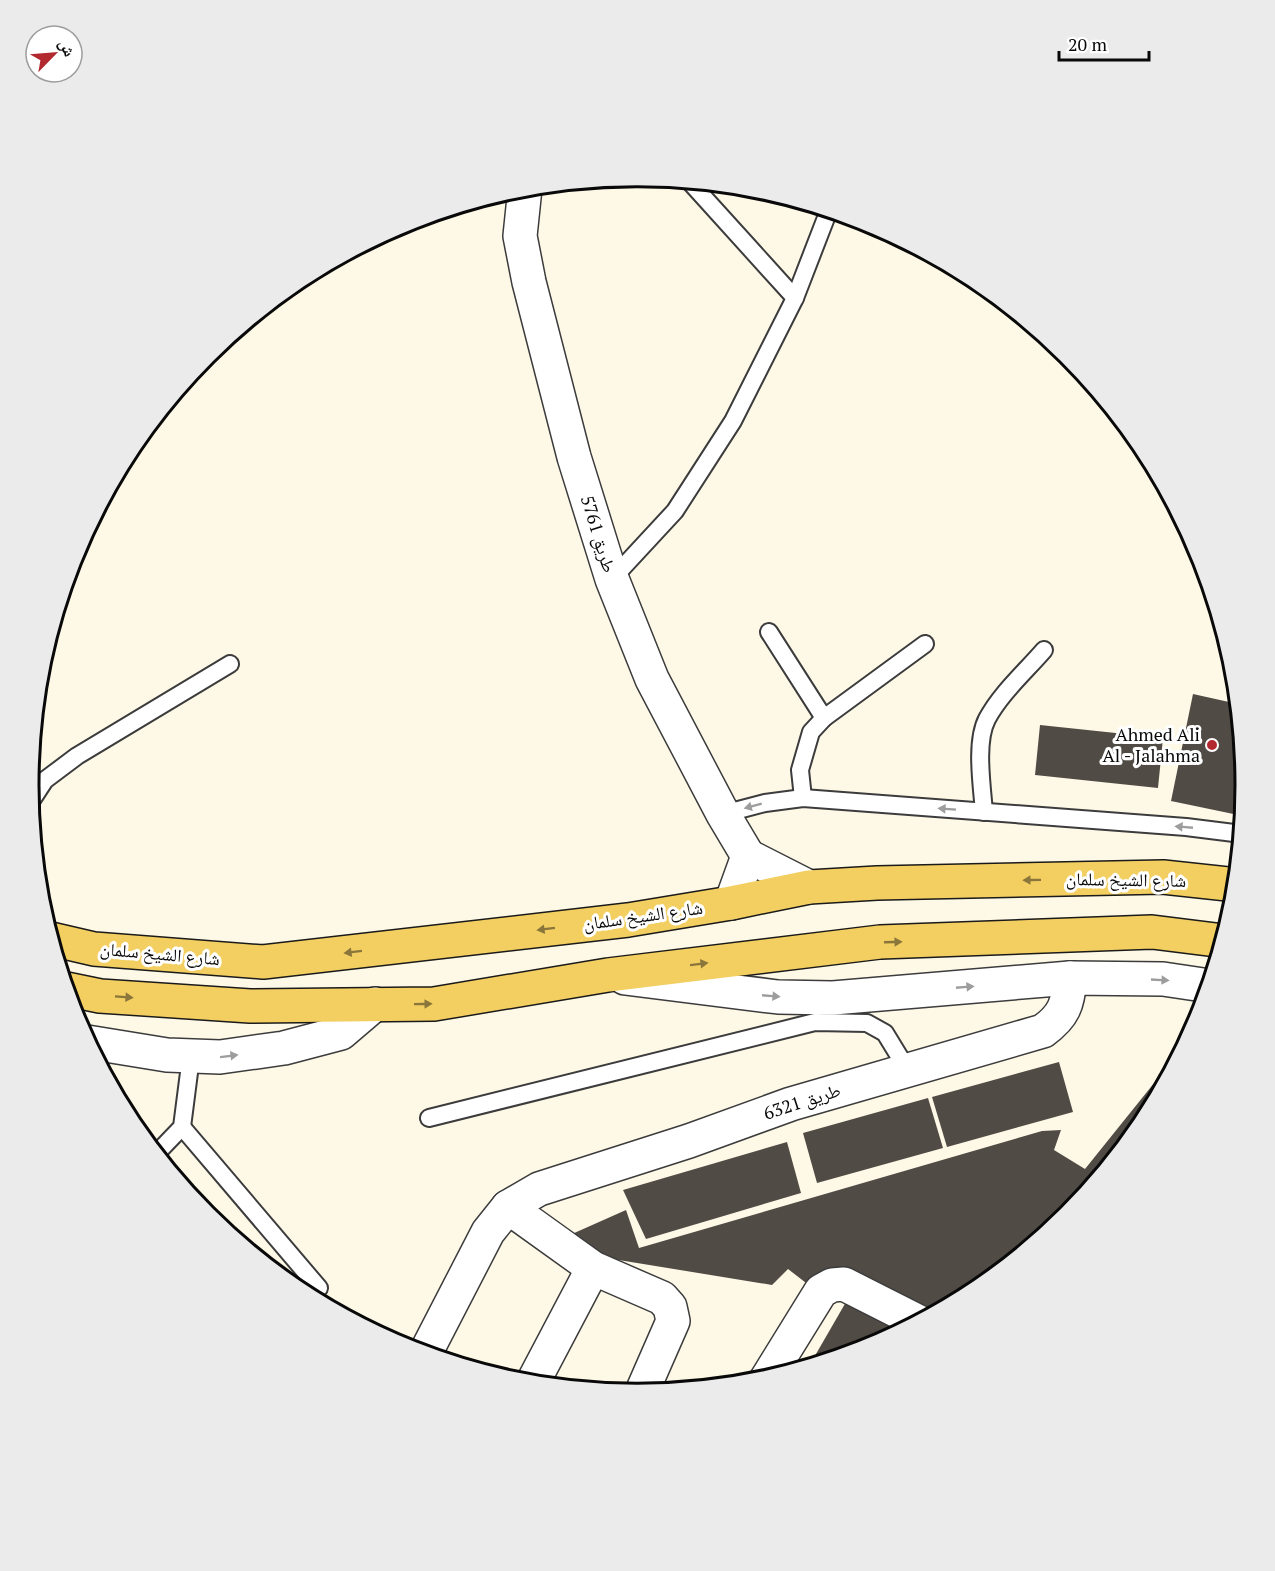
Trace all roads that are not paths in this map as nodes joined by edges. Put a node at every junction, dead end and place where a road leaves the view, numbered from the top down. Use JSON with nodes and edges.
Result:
{"nodes":[{"id":1,"x":697,"y":190,"type":"edge"},
{"id":2,"x":524,"y":198,"type":"edge"},
{"id":3,"x":826,"y":218,"type":"edge"},
{"id":4,"x":795,"y":298,"type":"junction"},
{"id":5,"x":612,"y":579,"type":"junction"},
{"id":6,"x":769,"y":632,"type":"dead end"},
{"id":7,"x":925,"y":644,"type":"dead end"},
{"id":8,"x":1044,"y":650,"type":"dead end"},
{"id":9,"x":230,"y":664,"type":"dead end"},
{"id":10,"x":824,"y":718,"type":"junction"},
{"id":11,"x":39,"y":789,"type":"edge"},
{"id":12,"x":802,"y":798,"type":"junction"},
{"id":13,"x":984,"y":812,"type":"junction"},
{"id":14,"x":723,"y":814,"type":"junction"},
{"id":15,"x":1234,"y":833,"type":"edge"},
{"id":16,"x":748,"y":856,"type":"junction"},
{"id":17,"x":1227,"y":884,"type":"edge"},
{"id":18,"x":809,"y":887,"type":"junction"},
{"id":19,"x":731,"y":903,"type":"junction"},
{"id":20,"x":56,"y":928,"type":"edge"},
{"id":21,"x":1216,"y":940,"type":"edge"},
{"id":22,"x":59,"y":941,"type":"edge"},
{"id":23,"x":94,"y":949,"type":"junction"},
{"id":24,"x":608,"y":975,"type":"junction"},
{"id":25,"x":1070,"y":978,"type":"junction"},
{"id":26,"x":1201,"y":985,"type":"edge"},
{"id":27,"x":76,"y":991,"type":"edge"},
{"id":28,"x":375,"y":1004,"type":"junction"},
{"id":29,"x":98,"y":1044,"type":"edge"},
{"id":30,"x":191,"y":1057,"type":"junction"},
{"id":31,"x":907,"y":1069,"type":"junction"},
{"id":32,"x":429,"y":1118,"type":"dead end"},
{"id":33,"x":182,"y":1127,"type":"junction"},
{"id":34,"x":162,"y":1148,"type":"edge"},
{"id":35,"x":508,"y":1207,"type":"junction"},
{"id":36,"x":593,"y":1268,"type":"junction"},
{"id":37,"x":319,"y":1288,"type":"dead end"},
{"id":38,"x":910,"y":1318,"type":"edge"},
{"id":39,"x":429,"y":1346,"type":"edge"},
{"id":40,"x":773,"y":1368,"type":"edge"},
{"id":41,"x":537,"y":1375,"type":"edge"},
{"id":42,"x":645,"y":1384,"type":"edge"}],
"edges":[{"from":1,"to":4,"type":"lane"},
{"from":2,"to":5,"type":"street","name":"طريق 5761"},
{"from":3,"to":4,"type":"lane"},
{"from":4,"to":5,"type":"lane"},
{"from":5,"to":14,"type":"street","name":"طريق 5761"},
{"from":6,"to":10,"type":"lane"},
{"from":7,"to":10,"type":"lane"},
{"from":8,"to":13,"type":"lane"},
{"from":9,"to":11,"type":"lane"},
{"from":10,"to":12,"type":"lane"},
{"from":13,"to":12,"type":"lane","one_way":true},
{"from":12,"to":14,"type":"lane","one_way":true},
{"from":15,"to":13,"type":"lane","one_way":true},
{"from":14,"to":16,"type":"street","name":"طريق 5761"},
{"from":16,"to":18,"type":"street"},
{"from":16,"to":19,"type":"street"},
{"from":17,"to":18,"type":"main road","name":"شارع الشيخ سلمان","one_way":true},
{"from":18,"to":19,"type":"main road","name":"شارع الشيخ سلمان"},
{"from":19,"to":23,"type":"main road","name":"شارع الشيخ سلمان","one_way":true},
{"from":20,"to":23,"type":"lane"},
{"from":24,"to":21,"type":"main road","one_way":true},
{"from":22,"to":23,"type":"main road","name":"شارع الشيخ سلمان"},
{"from":24,"to":25,"type":"street","one_way":true},
{"from":28,"to":24,"type":"main road","one_way":true},
{"from":25,"to":26,"type":"street","one_way":true},
{"from":25,"to":31,"type":"street","name":"طريق 6321"},
{"from":27,"to":28,"type":"main road","one_way":true},
{"from":30,"to":28,"type":"street","one_way":true},
{"from":29,"to":30,"type":"street"},
{"from":30,"to":33,"type":"lane"},
{"from":31,"to":32,"type":"lane"},
{"from":31,"to":35,"type":"street","name":"طريق 6321"},
{"from":33,"to":34,"type":"lane"},
{"from":33,"to":37,"type":"lane"},
{"from":35,"to":36,"type":"street"},
{"from":35,"to":39,"type":"street","name":"طريق 6321"},
{"from":36,"to":41,"type":"street"},
{"from":36,"to":42,"type":"street"},
{"from":38,"to":40,"type":"street"}]}
